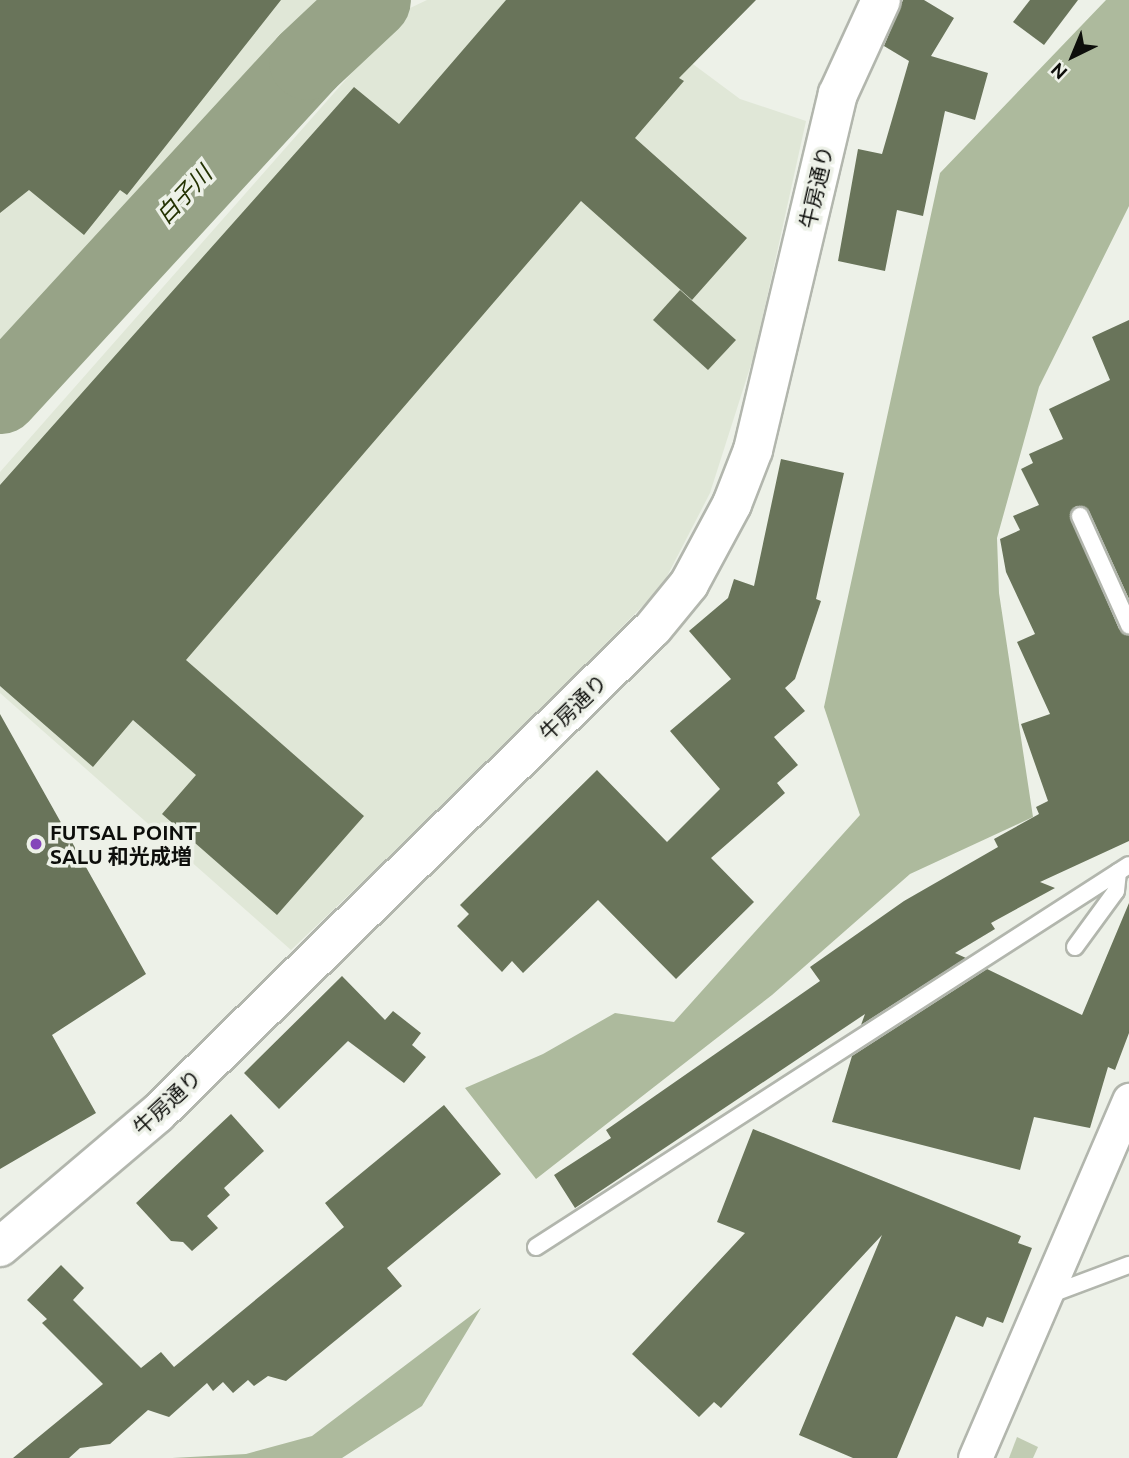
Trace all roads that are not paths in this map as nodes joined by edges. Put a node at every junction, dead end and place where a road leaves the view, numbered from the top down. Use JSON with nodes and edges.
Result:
{"nodes":[{"id":1,"x":881,"y":0,"type":"edge"},
{"id":2,"x":1080,"y":516,"type":"dead end"},
{"id":3,"x":1129,"y":625,"type":"edge"},
{"id":4,"x":1123,"y":869,"type":"edge"},
{"id":5,"x":1075,"y":947,"type":"dead end"},
{"id":6,"x":1129,"y":1100,"type":"edge"},
{"id":7,"x":0,"y":1247,"type":"edge"},
{"id":8,"x":536,"y":1247,"type":"dead end"},
{"id":9,"x":1129,"y":1265,"type":"edge"},
{"id":10,"x":1045,"y":1297,"type":"junction"},
{"id":11,"x":975,"y":1458,"type":"edge"}],
"edges":[{"from":1,"to":7,"type":"street","name":"牛房通り"},
{"from":2,"to":3,"type":"lane"},
{"from":4,"to":5,"type":"lane"},
{"from":4,"to":8,"type":"lane"},
{"from":6,"to":10,"type":"street"},
{"from":9,"to":10,"type":"lane"},
{"from":10,"to":11,"type":"street"}]}
